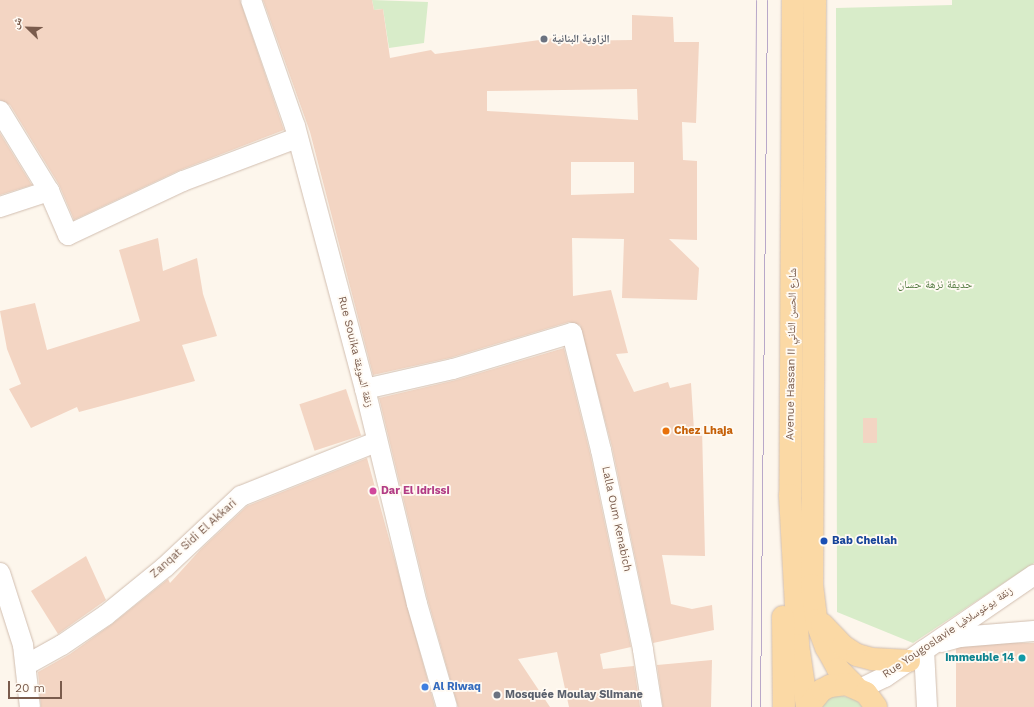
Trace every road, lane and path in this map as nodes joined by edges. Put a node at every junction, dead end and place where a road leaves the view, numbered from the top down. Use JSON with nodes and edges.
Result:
{"nodes":[{"id":1,"x":251,"y":0,"type":"edge"},
{"id":2,"x":793,"y":0,"type":"edge"},
{"id":3,"x":815,"y":0,"type":"edge"},
{"id":4,"x":0,"y":111,"type":"edge"},
{"id":5,"x":297,"y":138,"type":"junction"},
{"id":6,"x":48,"y":191,"type":"junction"},
{"id":7,"x":0,"y":207,"type":"edge"},
{"id":8,"x":365,"y":390,"type":"junction"},
{"id":9,"x":376,"y":442,"type":"junction"},
{"id":10,"x":790,"y":495,"type":"junction"},
{"id":11,"x":0,"y":573,"type":"edge"},
{"id":12,"x":1034,"y":575,"type":"edge"},
{"id":13,"x":816,"y":620,"type":"junction"},
{"id":14,"x":1034,"y":631,"type":"edge"},
{"id":15,"x":916,"y":655,"type":"junction"},
{"id":16,"x":26,"y":665,"type":"junction"},
{"id":17,"x":858,"y":687,"type":"junction"},
{"id":18,"x":30,"y":707,"type":"edge"},
{"id":19,"x":447,"y":707,"type":"edge"},
{"id":20,"x":652,"y":707,"type":"edge"},
{"id":21,"x":784,"y":707,"type":"edge"},
{"id":22,"x":807,"y":707,"type":"edge"},
{"id":23,"x":876,"y":707,"type":"edge"},
{"id":24,"x":927,"y":707,"type":"edge"}],
"edges":[{"from":1,"to":5,"type":"street","name":"Rue Souika زنقة السويقة"},
{"from":2,"to":10,"type":"main road","name":"Avenue Hassan II شارع الحسن الثاني"},
{"from":3,"to":13,"type":"main road","name":"Avenue Hassan II شارع الحسن الثاني"},
{"from":4,"to":6,"type":"street"},
{"from":5,"to":6,"type":"street"},
{"from":5,"to":8,"type":"street","name":"Rue Souika زنقة السويقة"},
{"from":6,"to":7,"type":"street"},
{"from":8,"to":9,"type":"street","name":"Rue Souika زنقة السويقة"},
{"from":8,"to":20,"type":"street","name":"Lalla Oum Kenabich"},
{"from":9,"to":16,"type":"street","name":"Zanqat Sidi El Akkari"},
{"from":9,"to":19,"type":"street","name":"Rue Souika زنقة السويقة"},
{"from":10,"to":21,"type":"main road"},
{"from":10,"to":22,"type":"main road","name":"Avenue Hassan II شارع الحسن الثاني"},
{"from":11,"to":16,"type":"street"},
{"from":12,"to":15,"type":"street","name":"Rue Yougoslavie زنقة يوغوسلافيا"},
{"from":13,"to":15,"type":"main road"},
{"from":13,"to":17,"type":"main road","name":"Avenue Hassan II شارع الحسن الثاني"},
{"from":14,"to":15,"type":"street"},
{"from":15,"to":17,"type":"street","name":"Rue Yougoslavie زنقة يوغوسلافيا"},
{"from":15,"to":24,"type":"street"},
{"from":16,"to":18,"type":"street"},
{"from":17,"to":22,"type":"main road"},
{"from":17,"to":23,"type":"main road","name":"Avenue Hassan II شارع الحسن الثاني"}]}
